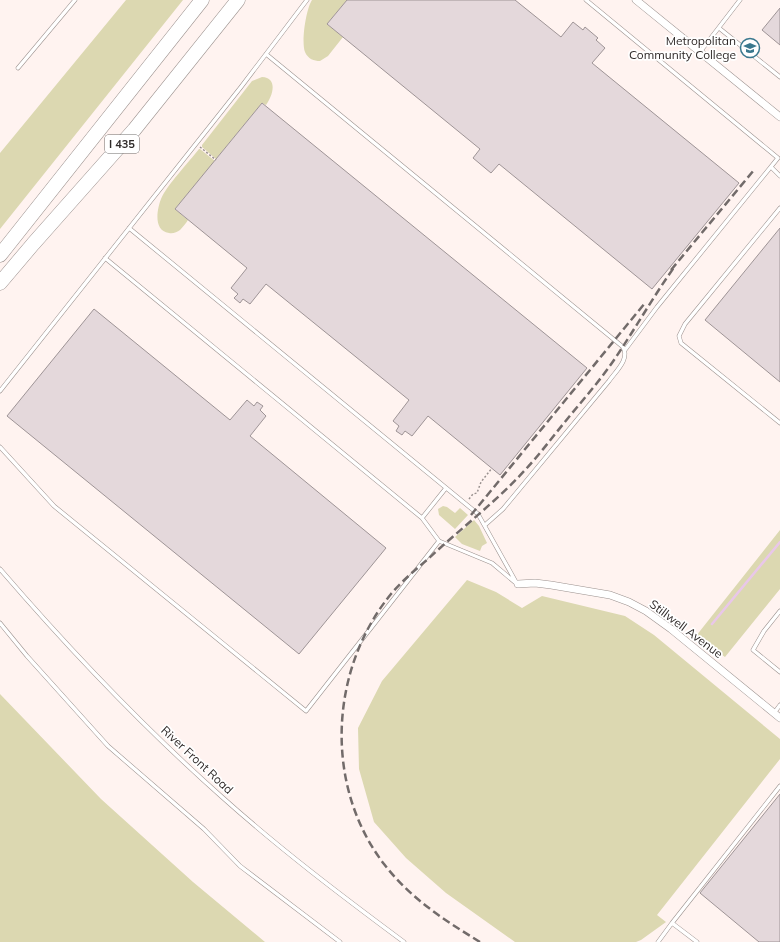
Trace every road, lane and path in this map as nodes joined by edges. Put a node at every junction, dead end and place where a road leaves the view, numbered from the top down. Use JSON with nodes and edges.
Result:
{"nodes":[{"id":1,"x":75,"y":0,"type":"edge"},
{"id":2,"x":202,"y":0,"type":"edge"},
{"id":3,"x":238,"y":0,"type":"edge"},
{"id":4,"x":307,"y":0,"type":"edge"},
{"id":5,"x":586,"y":0,"type":"edge"},
{"id":6,"x":636,"y":0,"type":"edge"},
{"id":7,"x":740,"y":0,"type":"edge"},
{"id":8,"x":719,"y":28,"type":"junction"},
{"id":9,"x":700,"y":52,"type":"junction"},
{"id":10,"x":266,"y":54,"type":"junction"},
{"id":11,"x":18,"y":68,"type":"dead end"},
{"id":12,"x":780,"y":77,"type":"edge"},
{"id":13,"x":780,"y":117,"type":"edge"},
{"id":14,"x":196,"y":144,"type":"junction"},
{"id":15,"x":216,"y":160,"type":"dead end"},
{"id":16,"x":770,"y":167,"type":"junction"},
{"id":17,"x":780,"y":176,"type":"edge"},
{"id":18,"x":780,"y":208,"type":"edge"},
{"id":19,"x":129,"y":228,"type":"junction"},
{"id":20,"x":0,"y":255,"type":"edge"},
{"id":21,"x":105,"y":258,"type":"junction"},
{"id":22,"x":0,"y":284,"type":"edge"},
{"id":23,"x":625,"y":350,"type":"junction"},
{"id":24,"x":0,"y":391,"type":"edge"},
{"id":25,"x":780,"y":423,"type":"edge"},
{"id":26,"x":0,"y":447,"type":"edge"},
{"id":27,"x":492,"y":468,"type":"dead end"},
{"id":28,"x":446,"y":488,"type":"junction"},
{"id":29,"x":465,"y":503,"type":"junction"},
{"id":30,"x":422,"y":518,"type":"junction"},
{"id":31,"x":484,"y":525,"type":"junction"},
{"id":32,"x":439,"y":541,"type":"junction"},
{"id":33,"x":0,"y":569,"type":"edge"},
{"id":34,"x":518,"y":584,"type":"junction"},
{"id":35,"x":780,"y":611,"type":"edge"},
{"id":36,"x":0,"y":623,"type":"edge"},
{"id":37,"x":780,"y":672,"type":"edge"},
{"id":38,"x":780,"y":705,"type":"edge"},
{"id":39,"x":774,"y":713,"type":"junction"},
{"id":40,"x":780,"y":718,"type":"edge"},
{"id":41,"x":780,"y":786,"type":"edge"},
{"id":42,"x":672,"y":922,"type":"junction"},
{"id":43,"x":340,"y":942,"type":"edge"},
{"id":44,"x":404,"y":942,"type":"edge"},
{"id":45,"x":658,"y":942,"type":"edge"},
{"id":46,"x":697,"y":942,"type":"edge"}],
"edges":[{"from":1,"to":11,"type":"lane"},
{"from":2,"to":20,"type":"highway","number":"I 435"},
{"from":3,"to":22,"type":"highway","number":"I 435"},
{"from":4,"to":10,"type":"lane"},
{"from":5,"to":16,"type":"lane"},
{"from":6,"to":9,"type":"street"},
{"from":7,"to":8,"type":"lane"},
{"from":8,"to":9,"type":"lane"},
{"from":8,"to":12,"type":"lane"},
{"from":9,"to":13,"type":"street"},
{"from":10,"to":14,"type":"lane"},
{"from":10,"to":23,"type":"lane"},
{"from":14,"to":15,"type":"path"},
{"from":14,"to":19,"type":"lane"},
{"from":16,"to":17,"type":"lane"},
{"from":16,"to":23,"type":"lane"},
{"from":18,"to":25,"type":"lane"},
{"from":19,"to":21,"type":"lane"},
{"from":19,"to":28,"type":"lane"},
{"from":21,"to":24,"type":"lane"},
{"from":21,"to":30,"type":"lane"},
{"from":23,"to":31,"type":"lane"},
{"from":26,"to":32,"type":"lane"},
{"from":27,"to":29,"type":"path"},
{"from":28,"to":29,"type":"lane"},
{"from":28,"to":30,"type":"lane"},
{"from":29,"to":31,"type":"lane"},
{"from":30,"to":32,"type":"lane"},
{"from":31,"to":34,"type":"lane"},
{"from":32,"to":34,"type":"lane"},
{"from":33,"to":44,"type":"lane","name":"River Front Road"},
{"from":34,"to":39,"type":"street","name":"Stillwell Avenue"},
{"from":35,"to":37,"type":"lane"},
{"from":36,"to":43,"type":"lane"},
{"from":38,"to":39,"type":"lane"},
{"from":39,"to":40,"type":"street","name":"Stillwell Avenue"},
{"from":41,"to":42,"type":"lane"},
{"from":42,"to":45,"type":"lane"},
{"from":42,"to":46,"type":"lane"}]}
